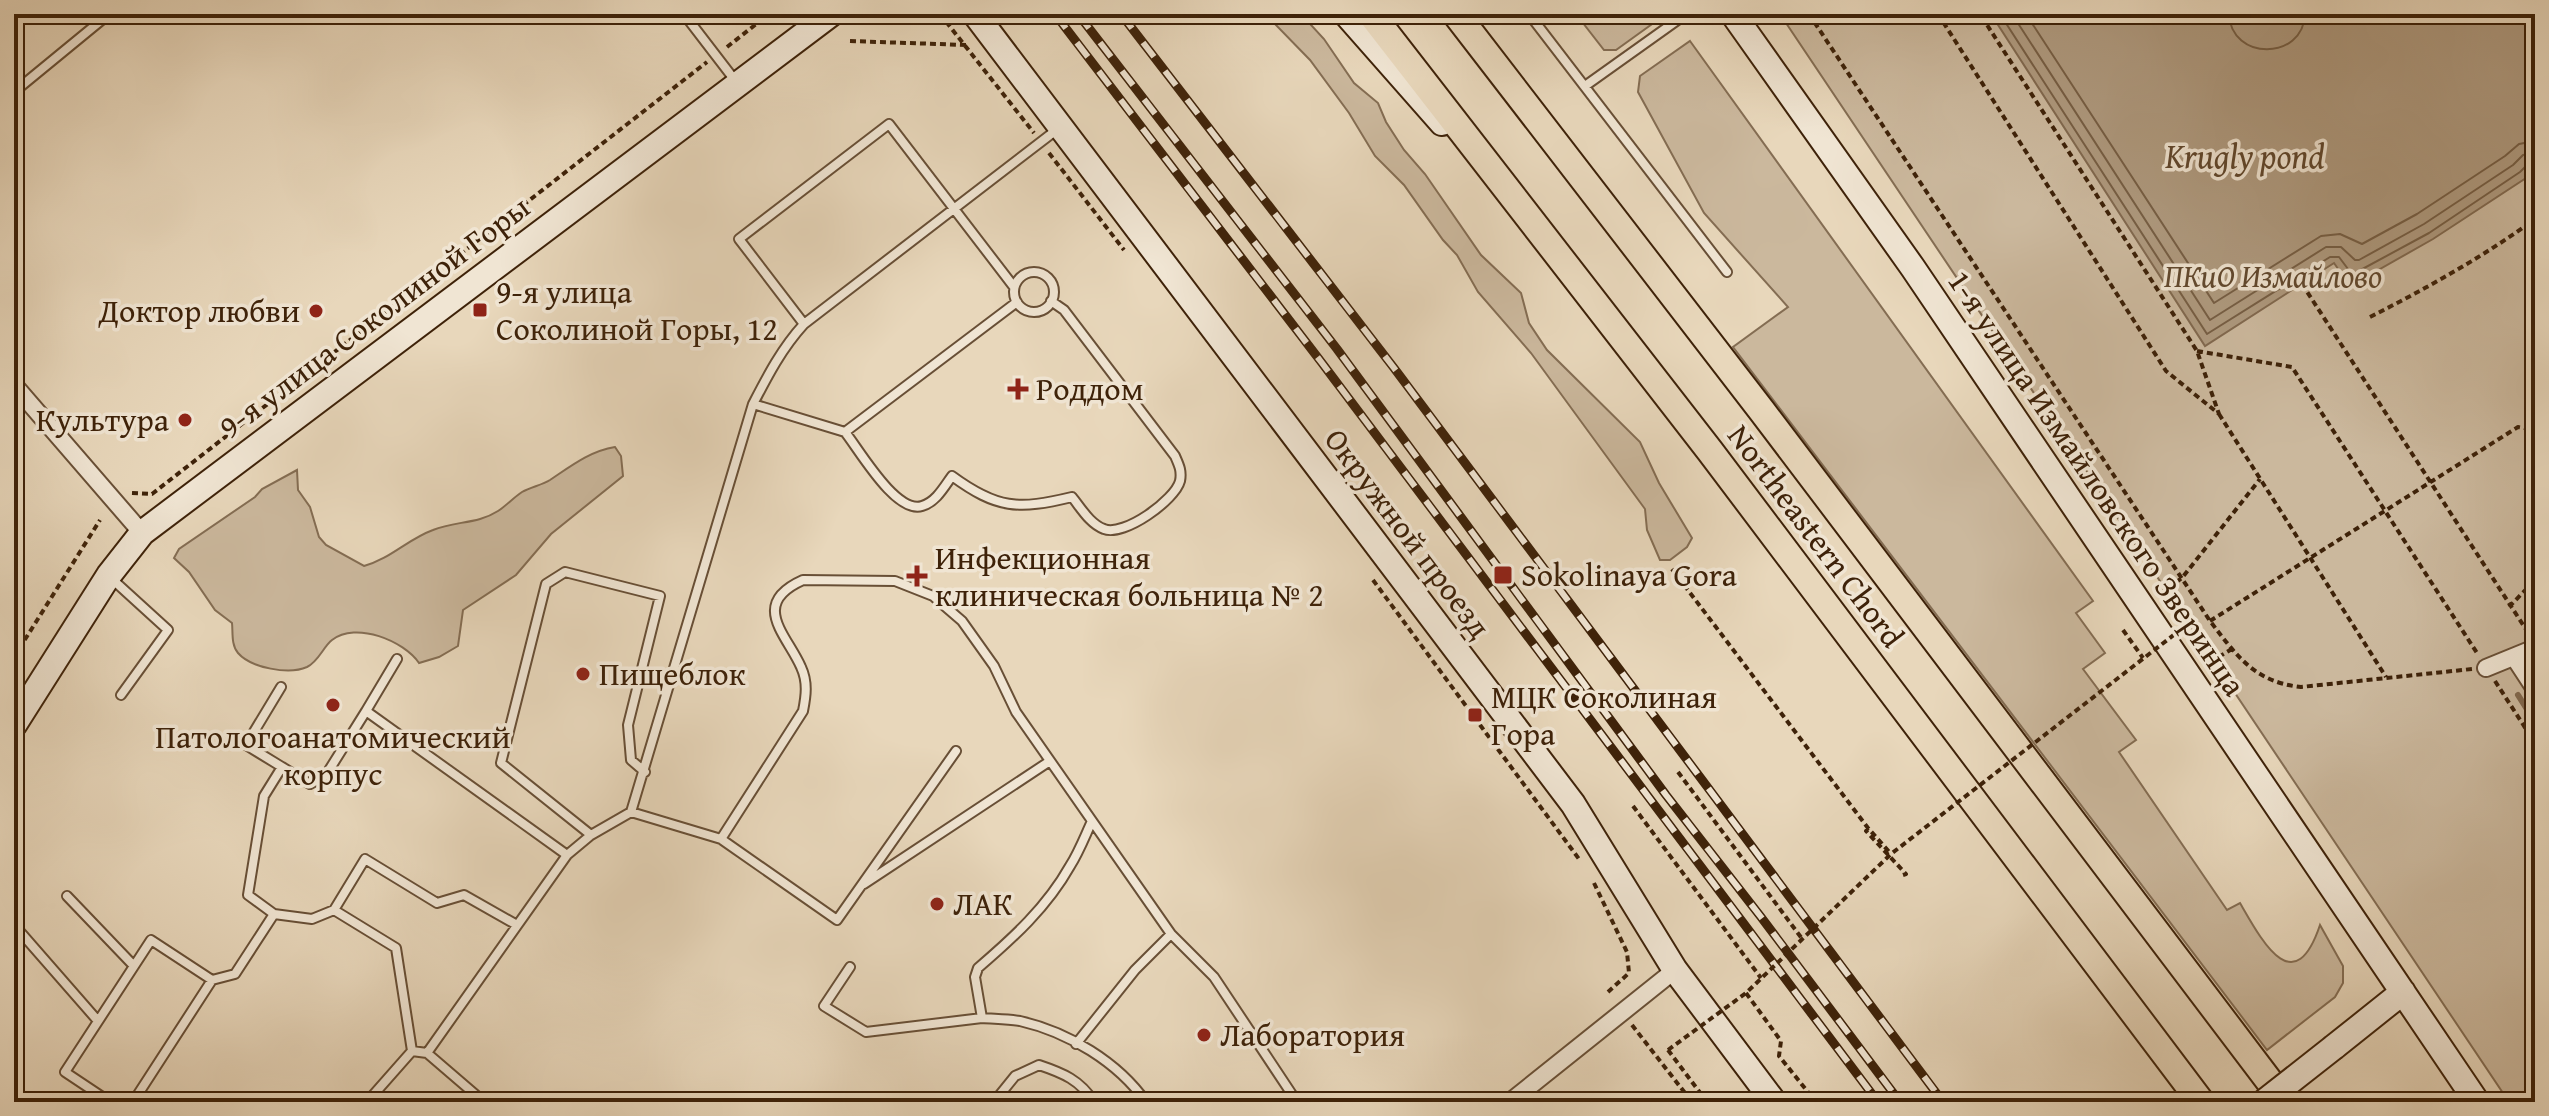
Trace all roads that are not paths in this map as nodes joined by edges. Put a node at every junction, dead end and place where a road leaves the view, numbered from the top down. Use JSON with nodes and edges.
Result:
{"nodes":[{"id":1,"x":109,"y":14,"type":"edge"},
{"id":2,"x":684,"y":14,"type":"edge"},
{"id":3,"x":831,"y":14,"type":"edge"},
{"id":4,"x":975,"y":14,"type":"edge"},
{"id":5,"x":1346,"y":14,"type":"edge"},
{"id":6,"x":1371,"y":14,"type":"edge"},
{"id":7,"x":1456,"y":14,"type":"edge"},
{"id":8,"x":1529,"y":14,"type":"edge"},
{"id":9,"x":1686,"y":14,"type":"edge"},
{"id":10,"x":1733,"y":14,"type":"edge"},
{"id":11,"x":738,"y":84,"type":"junction"},
{"id":12,"x":1585,"y":86,"type":"junction"},
{"id":13,"x":14,"y":92,"type":"edge"},
{"id":14,"x":1051,"y":135,"type":"junction"},
{"id":15,"x":954,"y":209,"type":"junction"},
{"id":16,"x":1557,"y":254,"type":"junction"},
{"id":17,"x":1727,"y":272,"type":"dead end"},
{"id":18,"x":1014,"y":287,"type":"junction"},
{"id":19,"x":1051,"y":301,"type":"junction"},
{"id":20,"x":1017,"y":302,"type":"junction"},
{"id":21,"x":804,"y":324,"type":"junction"},
{"id":22,"x":17,"y":393,"type":"edge"},
{"id":23,"x":753,"y":404,"type":"junction"},
{"id":24,"x":845,"y":432,"type":"junction"},
{"id":25,"x":142,"y":533,"type":"junction"},
{"id":26,"x":109,"y":575,"type":"junction"},
{"id":27,"x":2535,"y":645,"type":"edge"},
{"id":28,"x":2514,"y":657,"type":"junction"},
{"id":29,"x":397,"y":659,"type":"dead end"},
{"id":30,"x":2486,"y":668,"type":"road end"},
{"id":31,"x":281,"y":687,"type":"dead end"},
{"id":32,"x":2535,"y":689,"type":"edge"},
{"id":33,"x":121,"y":695,"type":"dead end"},
{"id":34,"x":366,"y":711,"type":"junction"},
{"id":35,"x":14,"y":725,"type":"edge"},
{"id":36,"x":956,"y":751,"type":"dead end"},
{"id":37,"x":1050,"y":761,"type":"junction"},
{"id":38,"x":282,"y":767,"type":"junction"},
{"id":39,"x":645,"y":772,"type":"junction"},
{"id":40,"x":631,"y":812,"type":"junction"},
{"id":41,"x":1092,"y":821,"type":"junction"},
{"id":42,"x":591,"y":835,"type":"junction"},
{"id":43,"x":721,"y":839,"type":"junction"},
{"id":44,"x":567,"y":855,"type":"junction"},
{"id":45,"x":860,"y":887,"type":"junction"},
{"id":46,"x":67,"y":896,"type":"dead end"},
{"id":47,"x":334,"y":910,"type":"junction"},
{"id":48,"x":274,"y":914,"type":"junction"},
{"id":49,"x":517,"y":925,"type":"junction"},
{"id":50,"x":15,"y":926,"type":"edge"},
{"id":51,"x":1171,"y":934,"type":"junction"},
{"id":52,"x":134,"y":966,"type":"junction"},
{"id":53,"x":850,"y":967,"type":"dead end"},
{"id":54,"x":1675,"y":970,"type":"junction"},
{"id":55,"x":212,"y":980,"type":"junction"},
{"id":56,"x":2403,"y":992,"type":"junction"},
{"id":57,"x":982,"y":1018,"type":"junction"},
{"id":58,"x":98,"y":1021,"type":"junction"},
{"id":59,"x":1076,"y":1044,"type":"junction"},
{"id":60,"x":412,"y":1051,"type":"junction"},
{"id":61,"x":427,"y":1053,"type":"junction"},
{"id":62,"x":110,"y":1102,"type":"edge"},
{"id":63,"x":133,"y":1102,"type":"edge"},
{"id":64,"x":367,"y":1102,"type":"edge"},
{"id":65,"x":484,"y":1102,"type":"edge"},
{"id":66,"x":994,"y":1102,"type":"edge"},
{"id":67,"x":1094,"y":1102,"type":"edge"},
{"id":68,"x":1146,"y":1102,"type":"edge"},
{"id":69,"x":1297,"y":1102,"type":"edge"},
{"id":70,"x":1510,"y":1102,"type":"edge"},
{"id":71,"x":1774,"y":1102,"type":"edge"},
{"id":72,"x":2201,"y":1102,"type":"edge"},
{"id":73,"x":2264,"y":1102,"type":"edge"},
{"id":74,"x":2285,"y":1102,"type":"edge"},
{"id":75,"x":2477,"y":1102,"type":"edge"}],
"edges":[{"from":1,"to":13,"type":"lane"},
{"from":2,"to":11,"type":"lane"},
{"from":3,"to":11,"type":"street","name":"9-я улица Соколиной Горы"},
{"from":4,"to":14,"type":"street","name":"Окружной проезд"},
{"from":5,"to":16,"type":"street"},
{"from":6,"to":16,"type":"main road","name":"Northeastern Chord"},
{"from":7,"to":74,"type":"main road","name":"Northeastern Chord"},
{"from":8,"to":12,"type":"lane"},
{"from":9,"to":12,"type":"lane"},
{"from":10,"to":56,"type":"street","name":"1-я улица Измайловского Зверинца"},
{"from":11,"to":25,"type":"street","name":"9-я улица Соколиной Горы"},
{"from":12,"to":17,"type":"lane"},
{"from":14,"to":15,"type":"lane"},
{"from":14,"to":54,"type":"street","name":"Окружной проезд"},
{"from":15,"to":18,"type":"lane"},
{"from":15,"to":21,"type":"lane"},
{"from":15,"to":21,"type":"lane"},
{"from":16,"to":72,"type":"main road","name":"Northeastern Chord"},
{"from":18,"to":19,"type":"lane"},
{"from":18,"to":20,"type":"lane"},
{"from":19,"to":20,"type":"lane"},
{"from":19,"to":24,"type":"lane"},
{"from":20,"to":24,"type":"lane"},
{"from":21,"to":23,"type":"lane"},
{"from":22,"to":25,"type":"street"},
{"from":23,"to":24,"type":"lane"},
{"from":23,"to":39,"type":"lane"},
{"from":25,"to":26,"type":"street","name":"9-я улица Соколиной Горы"},
{"from":26,"to":33,"type":"lane"},
{"from":26,"to":35,"type":"street","name":"9-я улица Соколиной Горы"},
{"from":27,"to":28,"type":"street"},
{"from":28,"to":30,"type":"street"},
{"from":28,"to":32,"type":"street"},
{"from":29,"to":34,"type":"lane"},
{"from":31,"to":38,"type":"lane"},
{"from":34,"to":38,"type":"lane"},
{"from":34,"to":44,"type":"lane"},
{"from":36,"to":45,"type":"lane"},
{"from":37,"to":41,"type":"lane"},
{"from":37,"to":43,"type":"lane"},
{"from":37,"to":45,"type":"lane"},
{"from":38,"to":48,"type":"lane"},
{"from":39,"to":40,"type":"lane"},
{"from":39,"to":42,"type":"lane"},
{"from":40,"to":42,"type":"lane"},
{"from":40,"to":43,"type":"lane"},
{"from":41,"to":51,"type":"lane"},
{"from":41,"to":57,"type":"lane"},
{"from":42,"to":44,"type":"lane"},
{"from":43,"to":45,"type":"lane"},
{"from":44,"to":49,"type":"lane"},
{"from":46,"to":52,"type":"lane"},
{"from":47,"to":48,"type":"lane"},
{"from":47,"to":49,"type":"lane"},
{"from":47,"to":60,"type":"lane"},
{"from":48,"to":55,"type":"lane"},
{"from":49,"to":61,"type":"lane"},
{"from":50,"to":58,"type":"lane"},
{"from":51,"to":59,"type":"lane"},
{"from":51,"to":69,"type":"lane"},
{"from":52,"to":55,"type":"lane"},
{"from":52,"to":58,"type":"lane"},
{"from":53,"to":57,"type":"lane"},
{"from":54,"to":70,"type":"street"},
{"from":54,"to":71,"type":"street","name":"Окружной проезд"},
{"from":55,"to":63,"type":"lane"},
{"from":56,"to":73,"type":"street","bridge":true},
{"from":56,"to":75,"type":"street","name":"1-я улица Измайловского Зверинца"},
{"from":57,"to":59,"type":"lane"},
{"from":58,"to":62,"type":"lane"},
{"from":59,"to":68,"type":"lane"},
{"from":60,"to":61,"type":"lane"},
{"from":60,"to":64,"type":"lane"},
{"from":61,"to":65,"type":"lane"},
{"from":66,"to":67,"type":"lane"}]}
